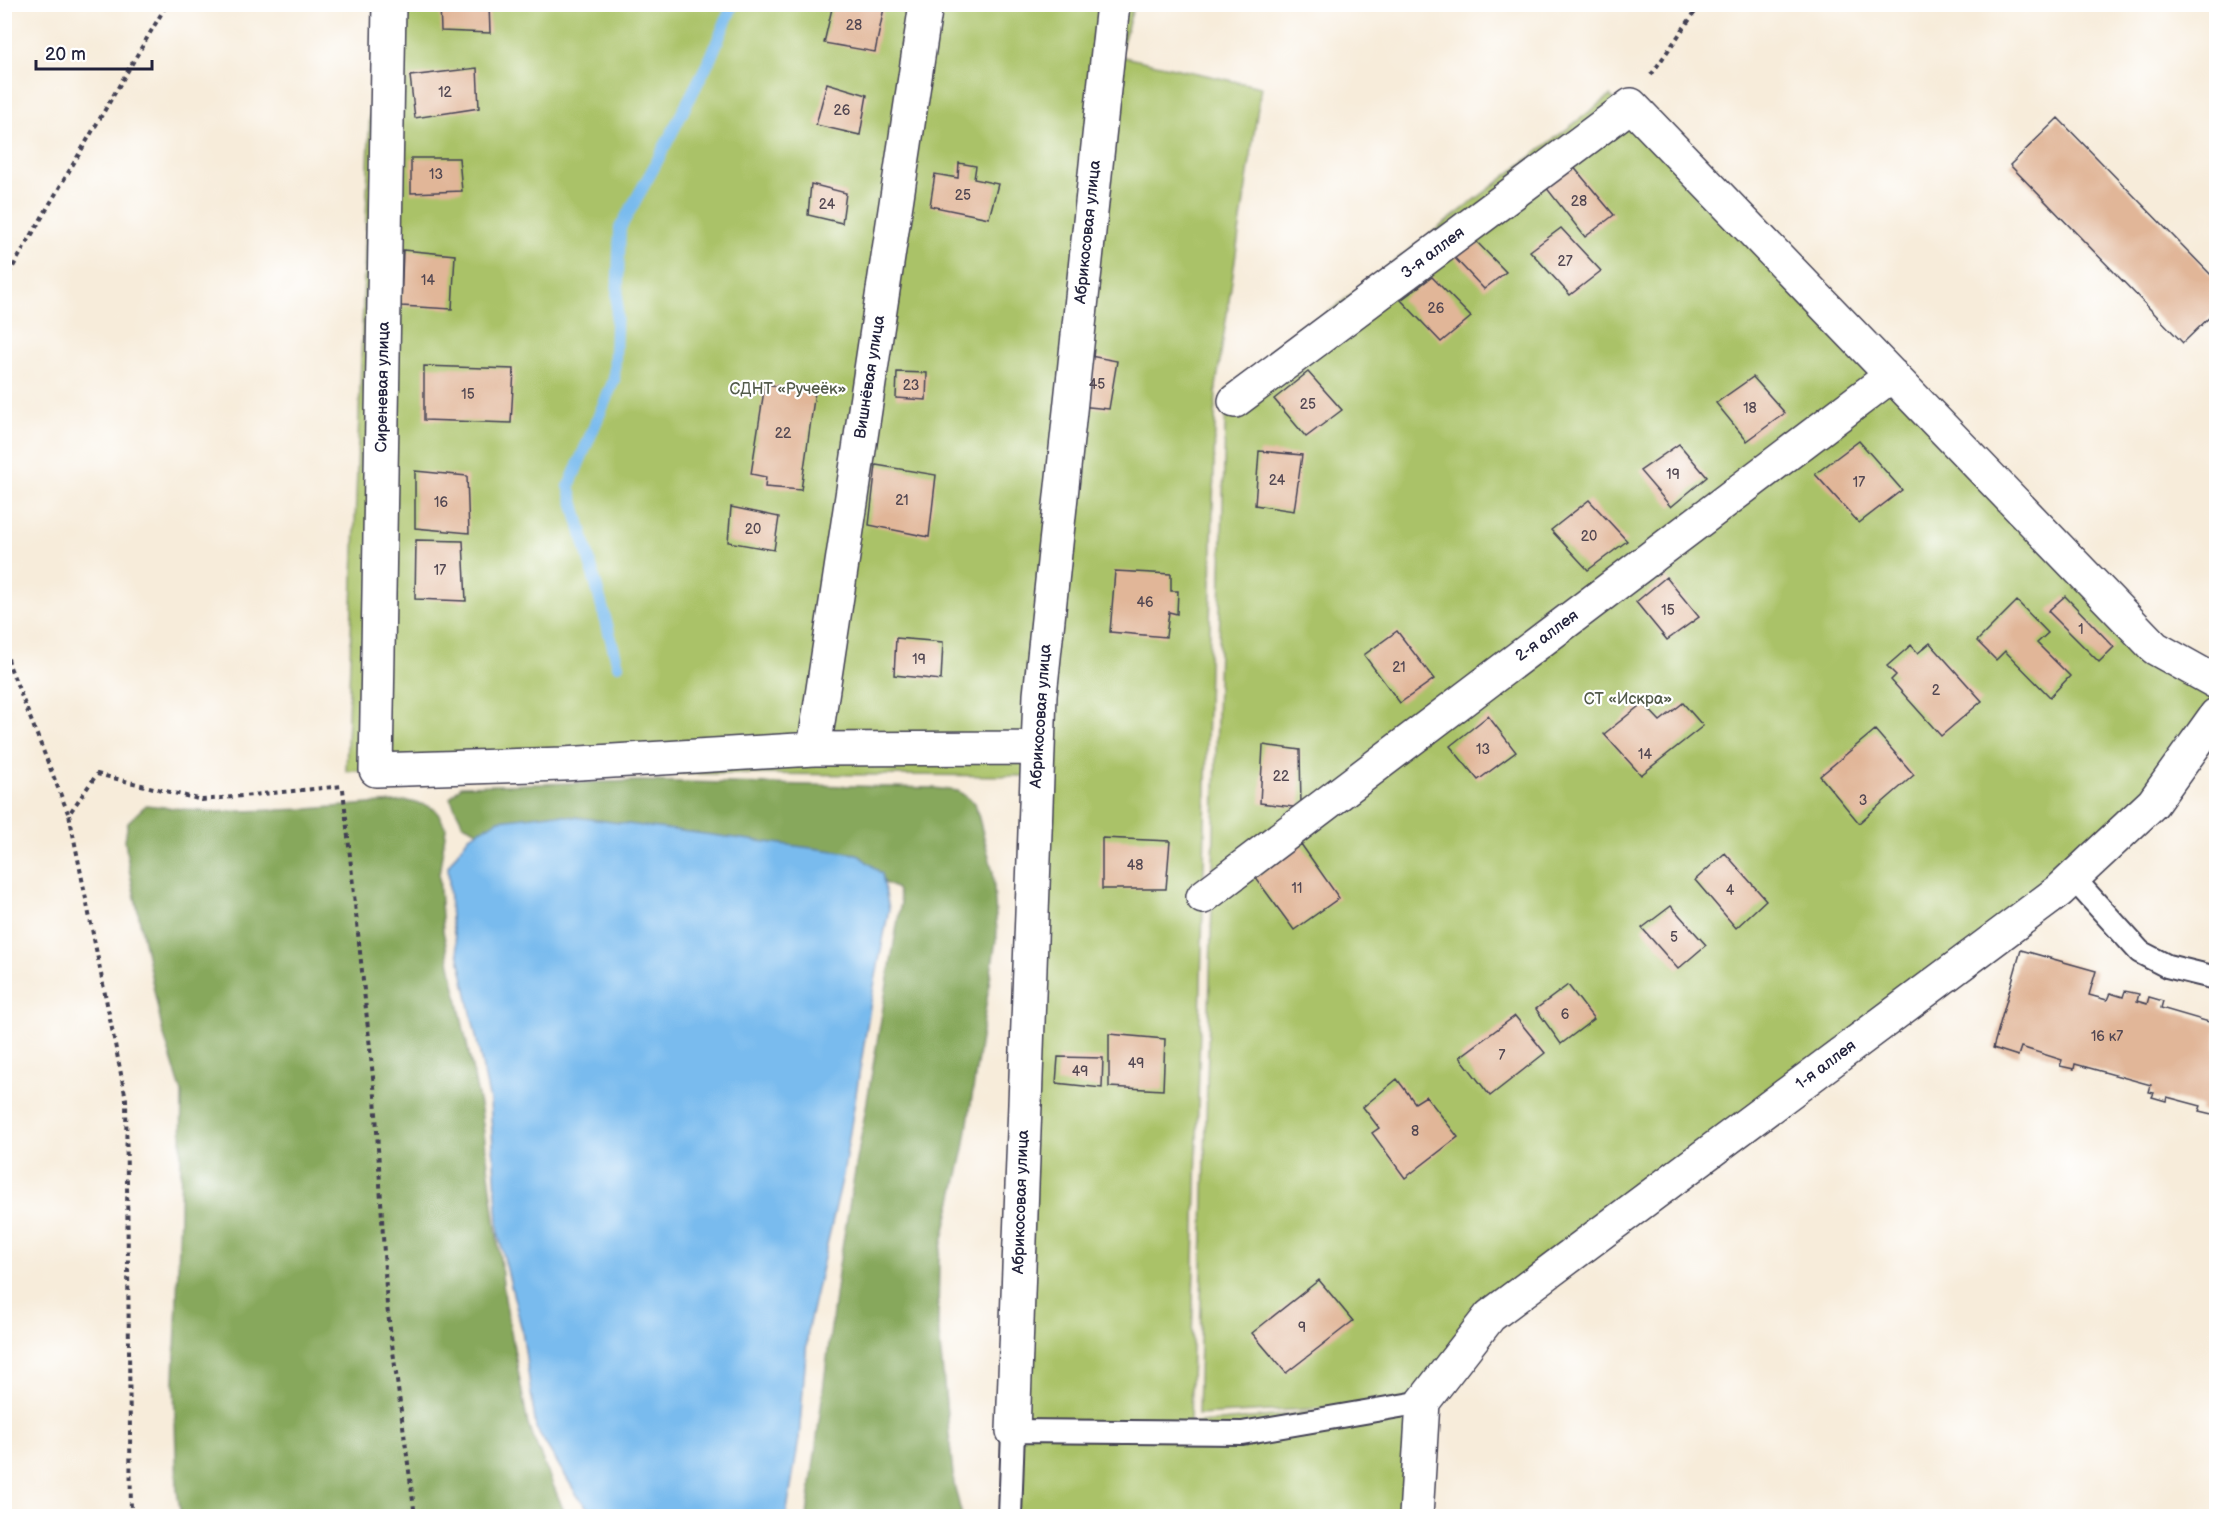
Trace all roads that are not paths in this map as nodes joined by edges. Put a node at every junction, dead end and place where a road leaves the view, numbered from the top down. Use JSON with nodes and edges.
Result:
{"nodes":[{"id":1,"x":389,"y":4,"type":"edge"},
{"id":2,"x":926,"y":4,"type":"edge"},
{"id":3,"x":1113,"y":4,"type":"edge"},
{"id":4,"x":1892,"y":375,"type":"junction"},
{"id":5,"x":1235,"y":401,"type":"dead end"},
{"id":6,"x":2217,"y":682,"type":"edge"},
{"id":7,"x":2217,"y":715,"type":"edge"},
{"id":8,"x":1038,"y":748,"type":"junction"},
{"id":9,"x":814,"y":749,"type":"junction"},
{"id":10,"x":2073,"y":878,"type":"junction"},
{"id":11,"x":1203,"y":897,"type":"dead end"},
{"id":12,"x":2217,"y":978,"type":"edge"},
{"id":13,"x":1423,"y":1402,"type":"junction"},
{"id":14,"x":1013,"y":1431,"type":"junction"},
{"id":15,"x":1010,"y":1516,"type":"edge"},
{"id":16,"x":1416,"y":1516,"type":"edge"}],
"edges":[{"from":1,"to":9,"type":"street","name":"Сиреневая улица"},
{"from":2,"to":9,"type":"street","name":"Вишнёвая улица"},
{"from":3,"to":8,"type":"street","name":"Абрикосовая улица"},
{"from":4,"to":5,"type":"street","name":"3-я аллея"},
{"from":4,"to":6,"type":"street"},
{"from":4,"to":11,"type":"street","name":"2-я аллея"},
{"from":7,"to":10,"type":"street","name":"1-я аллея"},
{"from":8,"to":9,"type":"street"},
{"from":8,"to":14,"type":"street","name":"Абрикосовая улица"},
{"from":10,"to":12,"type":"lane"},
{"from":10,"to":13,"type":"street","name":"1-я аллея"},
{"from":13,"to":14,"type":"lane"},
{"from":13,"to":16,"type":"street"},
{"from":14,"to":15,"type":"lane"}]}
